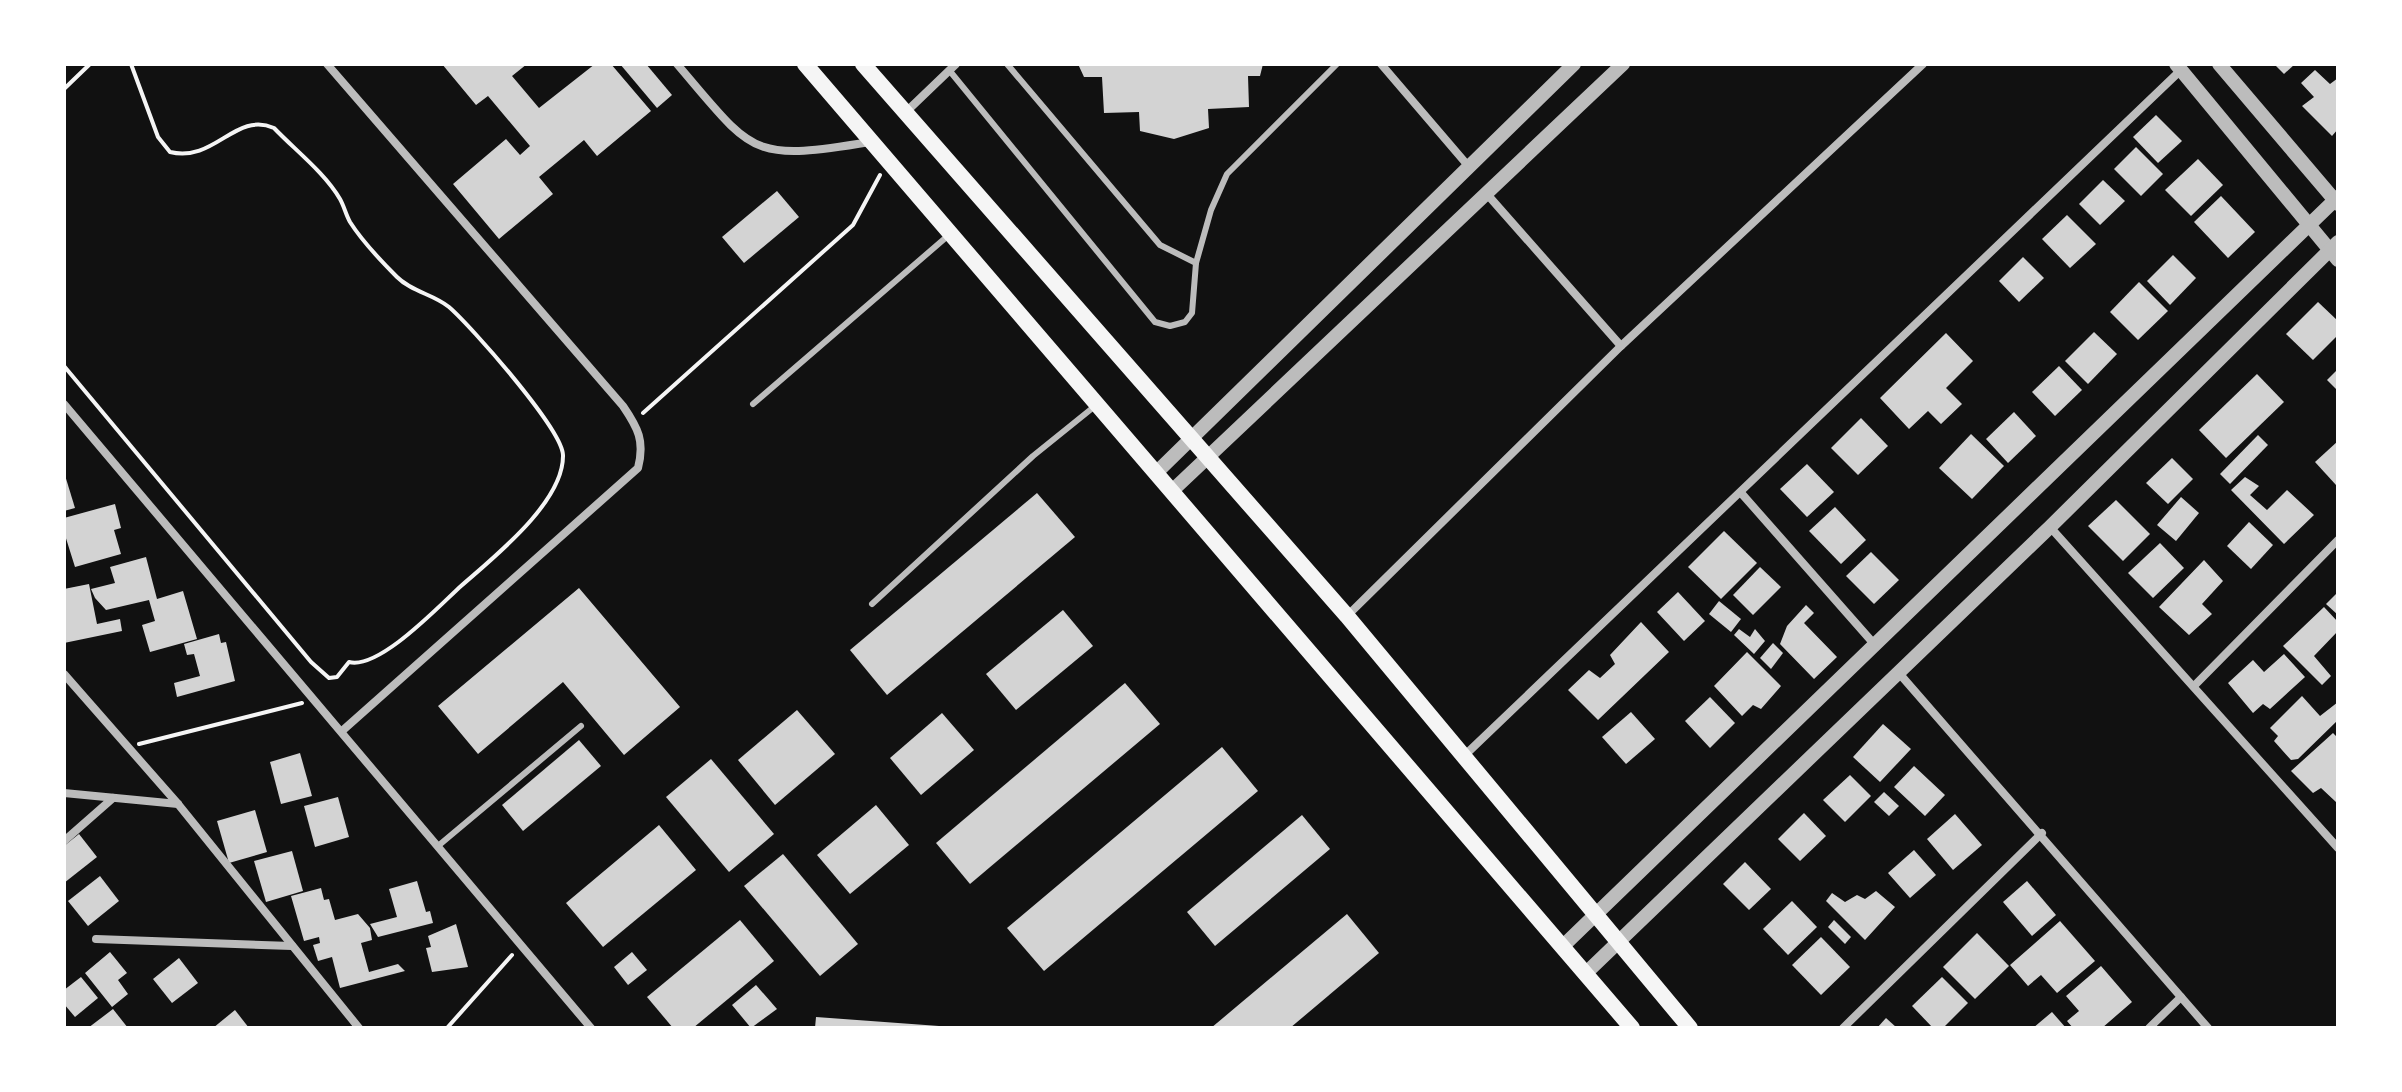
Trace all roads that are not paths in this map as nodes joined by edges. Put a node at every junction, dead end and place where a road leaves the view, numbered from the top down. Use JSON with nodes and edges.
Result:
{"nodes":[{"id":1,"x":327,"y":64,"type":"edge"},
{"id":2,"x":677,"y":64,"type":"edge"},
{"id":3,"x":805,"y":64,"type":"edge"},
{"id":4,"x":863,"y":64,"type":"edge"},
{"id":5,"x":1007,"y":64,"type":"edge"},
{"id":6,"x":1337,"y":64,"type":"edge"},
{"id":7,"x":1381,"y":64,"type":"edge"},
{"id":8,"x":1574,"y":64,"type":"edge"},
{"id":9,"x":1623,"y":64,"type":"edge"},
{"id":10,"x":1923,"y":64,"type":"edge"},
{"id":11,"x":2219,"y":64,"type":"edge"},
{"id":12,"x":952,"y":67,"type":"edge"},
{"id":13,"x":2178,"y":67,"type":"edge"},
{"id":14,"x":907,"y":111,"type":"junction"},
{"id":15,"x":872,"y":142,"type":"junction"},
{"id":16,"x":1470,"y":168,"type":"junction"},
{"id":17,"x":1486,"y":193,"type":"junction"},
{"id":18,"x":2337,"y":200,"type":"edge"},
{"id":19,"x":2308,"y":226,"type":"junction"},
{"id":20,"x":951,"y":234,"type":"junction"},
{"id":21,"x":2335,"y":251,"type":"edge"},
{"id":22,"x":1196,"y":263,"type":"junction"},
{"id":23,"x":1621,"y":346,"type":"junction"},
{"id":24,"x":64,"y":404,"type":"edge"},
{"id":25,"x":753,"y":404,"type":"dead end"},
{"id":26,"x":1098,"y":404,"type":"junction"},
{"id":27,"x":1191,"y":439,"type":"junction"},
{"id":28,"x":1207,"y":457,"type":"junction"},
{"id":29,"x":1157,"y":472,"type":"junction"},
{"id":30,"x":1173,"y":490,"type":"junction"},
{"id":31,"x":1742,"y":494,"type":"junction"},
{"id":32,"x":2050,"y":527,"type":"junction"},
{"id":33,"x":2338,"y":540,"type":"edge"},
{"id":34,"x":872,"y":604,"type":"dead end"},
{"id":35,"x":1347,"y":616,"type":"junction"},
{"id":36,"x":1876,"y":645,"type":"junction"},
{"id":37,"x":1898,"y":672,"type":"junction"},
{"id":38,"x":64,"y":674,"type":"edge"},
{"id":39,"x":2194,"y":686,"type":"junction"},
{"id":40,"x":581,"y":726,"type":"dead end"},
{"id":41,"x":342,"y":731,"type":"junction"},
{"id":42,"x":1463,"y":757,"type":"junction"},
{"id":43,"x":64,"y":793,"type":"edge"},
{"id":44,"x":113,"y":798,"type":"junction"},
{"id":45,"x":178,"y":804,"type":"junction"},
{"id":46,"x":2042,"y":833,"type":"junction"},
{"id":47,"x":64,"y":841,"type":"edge"},
{"id":48,"x":438,"y":846,"type":"junction"},
{"id":49,"x":2338,"y":848,"type":"edge"},
{"id":50,"x":1597,"y":916,"type":"junction"},
{"id":51,"x":96,"y":939,"type":"dead end"},
{"id":52,"x":1618,"y":944,"type":"junction"},
{"id":53,"x":292,"y":946,"type":"junction"},
{"id":54,"x":1562,"y":947,"type":"junction"},
{"id":55,"x":1585,"y":974,"type":"junction"},
{"id":56,"x":2181,"y":997,"type":"junction"},
{"id":57,"x":359,"y":1028,"type":"edge"},
{"id":58,"x":591,"y":1028,"type":"edge"},
{"id":59,"x":1632,"y":1028,"type":"edge"},
{"id":60,"x":1690,"y":1028,"type":"edge"},
{"id":61,"x":1843,"y":1028,"type":"edge"},
{"id":62,"x":2149,"y":1028,"type":"edge"},
{"id":63,"x":2208,"y":1028,"type":"edge"}],
"edges":[{"from":1,"to":41,"type":"street"},
{"from":2,"to":15,"type":"street"},
{"from":3,"to":15,"type":"main road"},
{"from":4,"to":14,"type":"main road"},
{"from":5,"to":22,"type":"lane"},
{"from":6,"to":22,"type":"lane"},
{"from":7,"to":16,"type":"street"},
{"from":8,"to":16,"type":"street"},
{"from":9,"to":17,"type":"street"},
{"from":10,"to":23,"type":"street"},
{"from":11,"to":18,"type":"street"},
{"from":12,"to":14,"type":"street"},
{"from":12,"to":22,"type":"lane"},
{"from":13,"to":19,"type":"street"},
{"from":13,"to":31,"type":"street"},
{"from":14,"to":27,"type":"main road"},
{"from":15,"to":20,"type":"main road"},
{"from":16,"to":27,"type":"street"},
{"from":17,"to":23,"type":"street"},
{"from":17,"to":28,"type":"street"},
{"from":18,"to":19,"type":"street"},
{"from":19,"to":21,"type":"street"},
{"from":19,"to":36,"type":"street"},
{"from":20,"to":25,"type":"lane"},
{"from":20,"to":26,"type":"main road"},
{"from":21,"to":32,"type":"street"},
{"from":23,"to":35,"type":"street"},
{"from":24,"to":41,"type":"street"},
{"from":26,"to":29,"type":"main road"},
{"from":26,"to":34,"type":"lane"},
{"from":27,"to":28,"type":"main road"},
{"from":27,"to":29,"type":"street"},
{"from":28,"to":30,"type":"street"},
{"from":28,"to":35,"type":"main road"},
{"from":29,"to":30,"type":"main road"},
{"from":30,"to":54,"type":"main road"},
{"from":31,"to":36,"type":"street"},
{"from":31,"to":42,"type":"street"},
{"from":32,"to":37,"type":"street"},
{"from":32,"to":39,"type":"street"},
{"from":33,"to":39,"type":"street"},
{"from":35,"to":42,"type":"main road"},
{"from":36,"to":50,"type":"street"},
{"from":37,"to":46,"type":"street"},
{"from":37,"to":52,"type":"street"},
{"from":38,"to":45,"type":"street"},
{"from":39,"to":49,"type":"street"},
{"from":40,"to":48,"type":"lane"},
{"from":41,"to":48,"type":"street"},
{"from":42,"to":50,"type":"main road"},
{"from":43,"to":44,"type":"street"},
{"from":44,"to":45,"type":"street"},
{"from":44,"to":47,"type":"street"},
{"from":45,"to":53,"type":"street"},
{"from":46,"to":56,"type":"street"},
{"from":46,"to":61,"type":"street"},
{"from":48,"to":58,"type":"street"},
{"from":50,"to":52,"type":"main road"},
{"from":50,"to":54,"type":"street"},
{"from":51,"to":53,"type":"street"},
{"from":52,"to":55,"type":"street"},
{"from":52,"to":60,"type":"main road"},
{"from":53,"to":57,"type":"street"},
{"from":54,"to":55,"type":"main road"},
{"from":55,"to":59,"type":"main road"},
{"from":56,"to":62,"type":"street"},
{"from":56,"to":63,"type":"street"}]}
